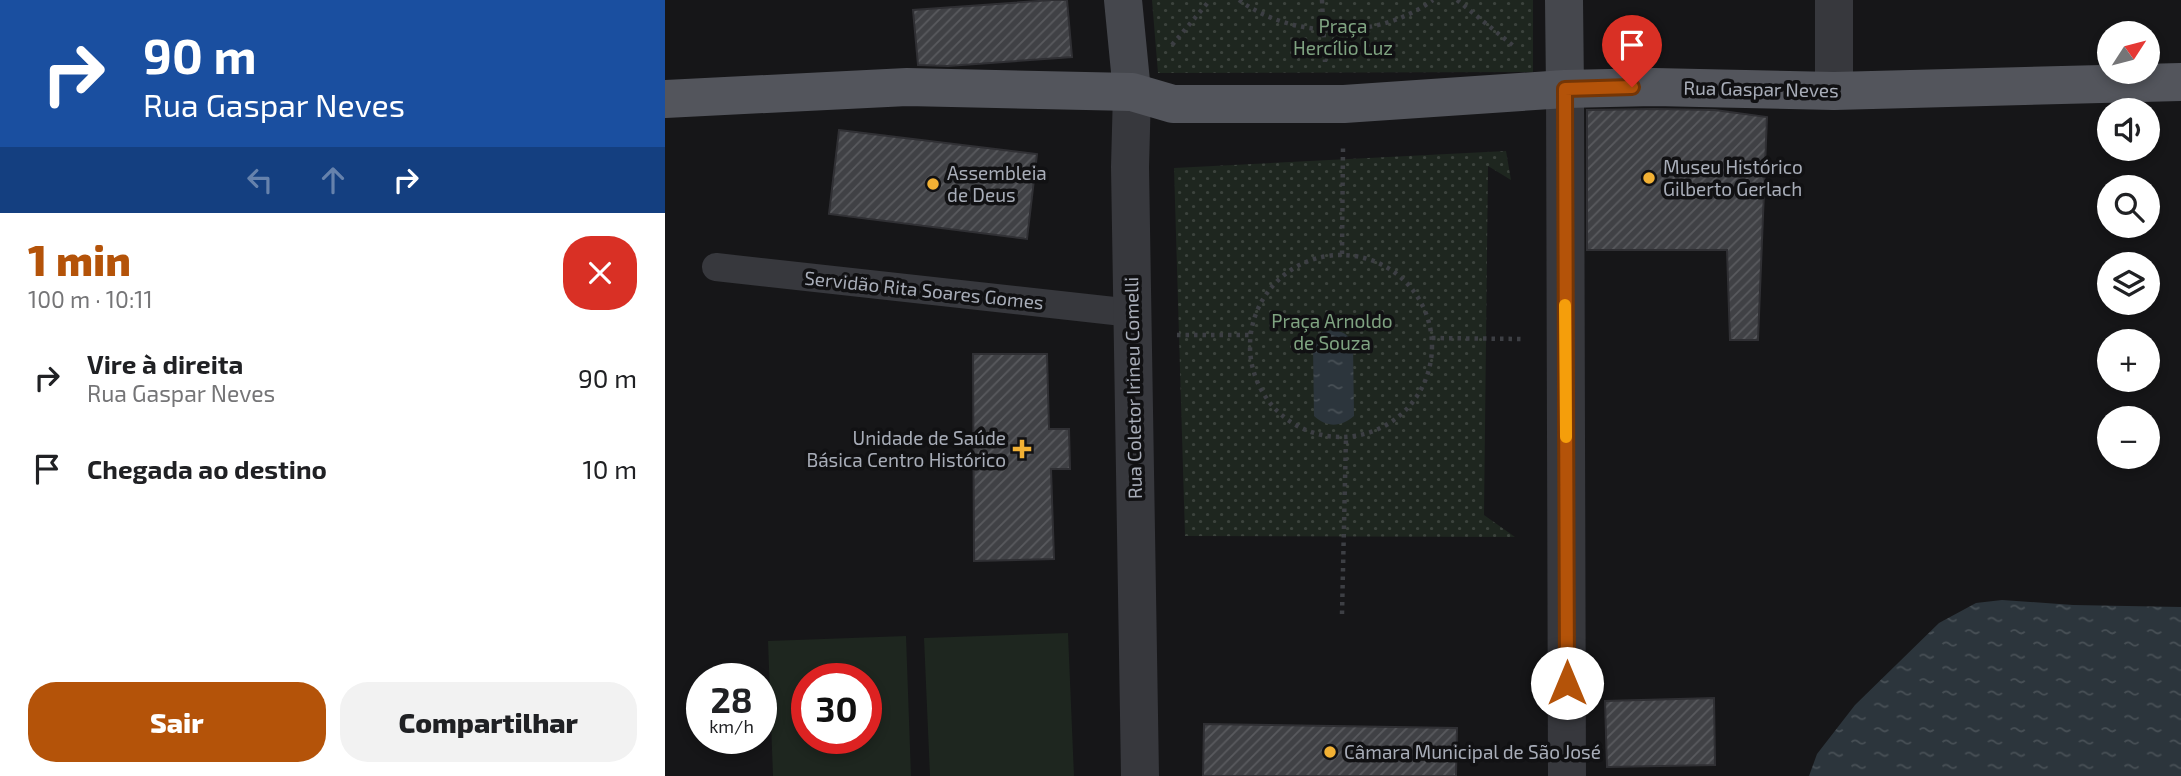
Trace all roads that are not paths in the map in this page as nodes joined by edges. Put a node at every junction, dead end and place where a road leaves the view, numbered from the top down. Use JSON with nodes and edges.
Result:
{"nodes":[{"id":1,"x":1123,"y":0,"type":"edge"},
{"id":2,"x":1564,"y":0,"type":"edge"},
{"id":3,"x":1834,"y":0,"type":"edge"},
{"id":4,"x":2181,"y":82,"type":"edge"},
{"id":5,"x":1565,"y":89,"type":"junction"},
{"id":6,"x":1834,"y":91,"type":"junction"},
{"id":7,"x":1132,"y":92,"type":"junction"},
{"id":8,"x":665,"y":99,"type":"edge"},
{"id":9,"x":716,"y":267,"type":"dead end"},
{"id":10,"x":1132,"y":324,"type":"junction"},
{"id":11,"x":1140,"y":776,"type":"edge"},
{"id":12,"x":1567,"y":776,"type":"edge"}],
"edges":[{"from":1,"to":7,"type":"main road","name":"Rua Coletor Irineu Comelli"},
{"from":2,"to":5,"type":"main road"},
{"from":3,"to":6,"type":"street"},
{"from":4,"to":6,"type":"main road","name":"Rua Gaspar Neves"},
{"from":5,"to":6,"type":"main road","name":"Rua Gaspar Neves"},
{"from":5,"to":7,"type":"main road","name":"Rua Gaspar Neves"},
{"from":5,"to":12,"type":"street"},
{"from":7,"to":8,"type":"main road","name":"Rua Gaspar Neves"},
{"from":7,"to":10,"type":"street","name":"Rua Coletor Irineu Comelli"},
{"from":9,"to":10,"type":"lane","name":"Servidão Rita Soares Gomes"},
{"from":10,"to":11,"type":"street","name":"Rua Coletor Irineu Comelli"}]}
